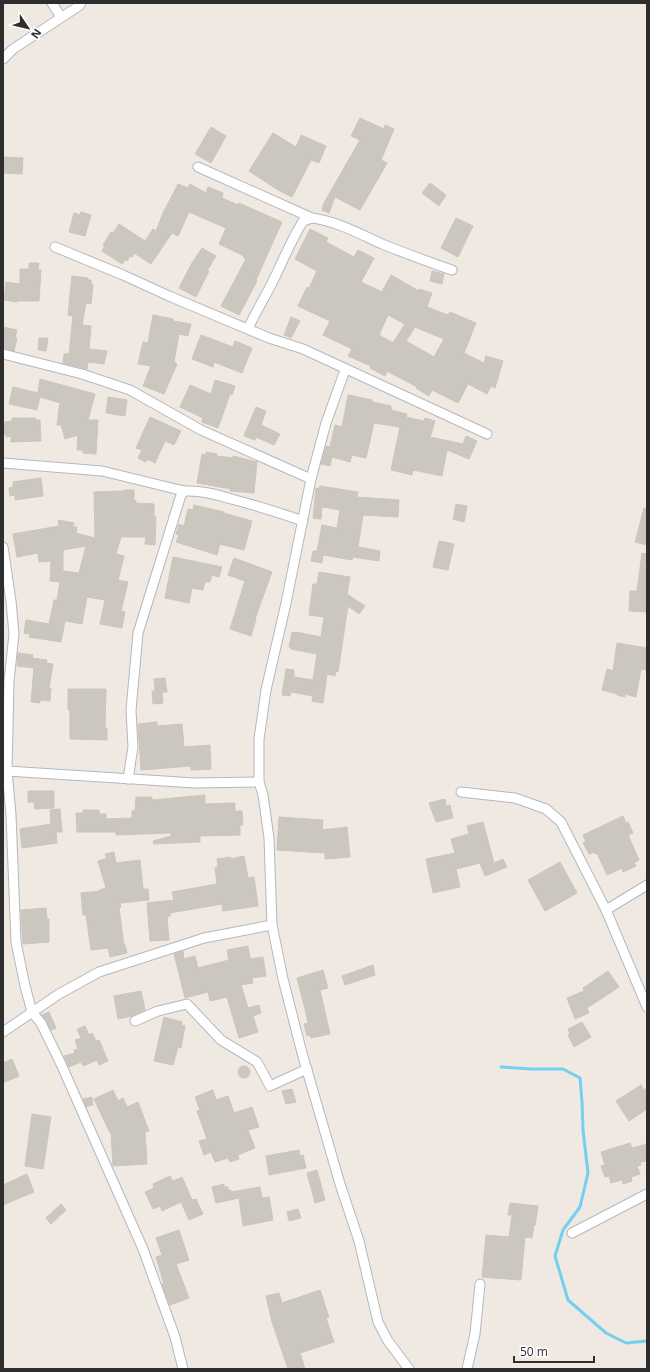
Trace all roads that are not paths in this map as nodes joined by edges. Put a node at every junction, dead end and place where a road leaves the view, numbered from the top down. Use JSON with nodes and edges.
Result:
{"nodes":[{"id":1,"x":52,"y":3,"type":"edge"},
{"id":2,"x":81,"y":3,"type":"edge"},
{"id":3,"x":61,"y":17,"type":"junction"},
{"id":4,"x":3,"y":59,"type":"edge"},
{"id":5,"x":198,"y":167,"type":"dead end"},
{"id":6,"x":312,"y":218,"type":"junction"},
{"id":7,"x":55,"y":247,"type":"dead end"},
{"id":8,"x":452,"y":270,"type":"dead end"},
{"id":9,"x":248,"y":329,"type":"junction"},
{"id":10,"x":3,"y":354,"type":"edge"},
{"id":11,"x":345,"y":370,"type":"junction"},
{"id":12,"x":487,"y":434,"type":"dead end"},
{"id":13,"x":3,"y":463,"type":"edge"},
{"id":14,"x":311,"y":479,"type":"junction"},
{"id":15,"x":184,"y":491,"type":"junction"},
{"id":16,"x":303,"y":521,"type":"junction"},
{"id":17,"x":3,"y":547,"type":"edge"},
{"id":18,"x":7,"y":771,"type":"junction"},
{"id":19,"x":128,"y":779,"type":"junction"},
{"id":20,"x":259,"y":782,"type":"junction"},
{"id":21,"x":461,"y":792,"type":"dead end"},
{"id":22,"x":647,"y":885,"type":"edge"},
{"id":23,"x":606,"y":910,"type":"junction"},
{"id":24,"x":272,"y":925,"type":"junction"},
{"id":25,"x":647,"y":1007,"type":"edge"},
{"id":26,"x":32,"y":1012,"type":"junction"},
{"id":27,"x":135,"y":1021,"type":"dead end"},
{"id":28,"x":3,"y":1032,"type":"edge"},
{"id":29,"x":307,"y":1069,"type":"junction"},
{"id":30,"x":647,"y":1194,"type":"edge"},
{"id":31,"x":572,"y":1233,"type":"dead end"},
{"id":32,"x":480,"y":1284,"type":"dead end"},
{"id":33,"x":183,"y":1369,"type":"edge"},
{"id":34,"x":409,"y":1369,"type":"edge"},
{"id":35,"x":468,"y":1369,"type":"edge"}],
"edges":[{"from":1,"to":3,"type":"street"},
{"from":2,"to":3,"type":"street"},
{"from":3,"to":4,"type":"street"},
{"from":5,"to":6,"type":"street"},
{"from":6,"to":8,"type":"street"},
{"from":6,"to":9,"type":"street"},
{"from":7,"to":9,"type":"street"},
{"from":9,"to":11,"type":"street"},
{"from":10,"to":14,"type":"street"},
{"from":11,"to":12,"type":"street"},
{"from":11,"to":14,"type":"street"},
{"from":13,"to":15,"type":"street"},
{"from":14,"to":16,"type":"street"},
{"from":15,"to":16,"type":"street"},
{"from":15,"to":19,"type":"street"},
{"from":16,"to":20,"type":"street"},
{"from":17,"to":18,"type":"street"},
{"from":18,"to":19,"type":"street"},
{"from":18,"to":26,"type":"street"},
{"from":19,"to":20,"type":"street"},
{"from":20,"to":24,"type":"street"},
{"from":21,"to":23,"type":"street"},
{"from":22,"to":23,"type":"street"},
{"from":23,"to":25,"type":"street"},
{"from":24,"to":26,"type":"street"},
{"from":24,"to":29,"type":"street"},
{"from":26,"to":28,"type":"street"},
{"from":26,"to":33,"type":"street"},
{"from":27,"to":29,"type":"street"},
{"from":29,"to":34,"type":"street"},
{"from":30,"to":31,"type":"street"},
{"from":32,"to":35,"type":"street"}]}
